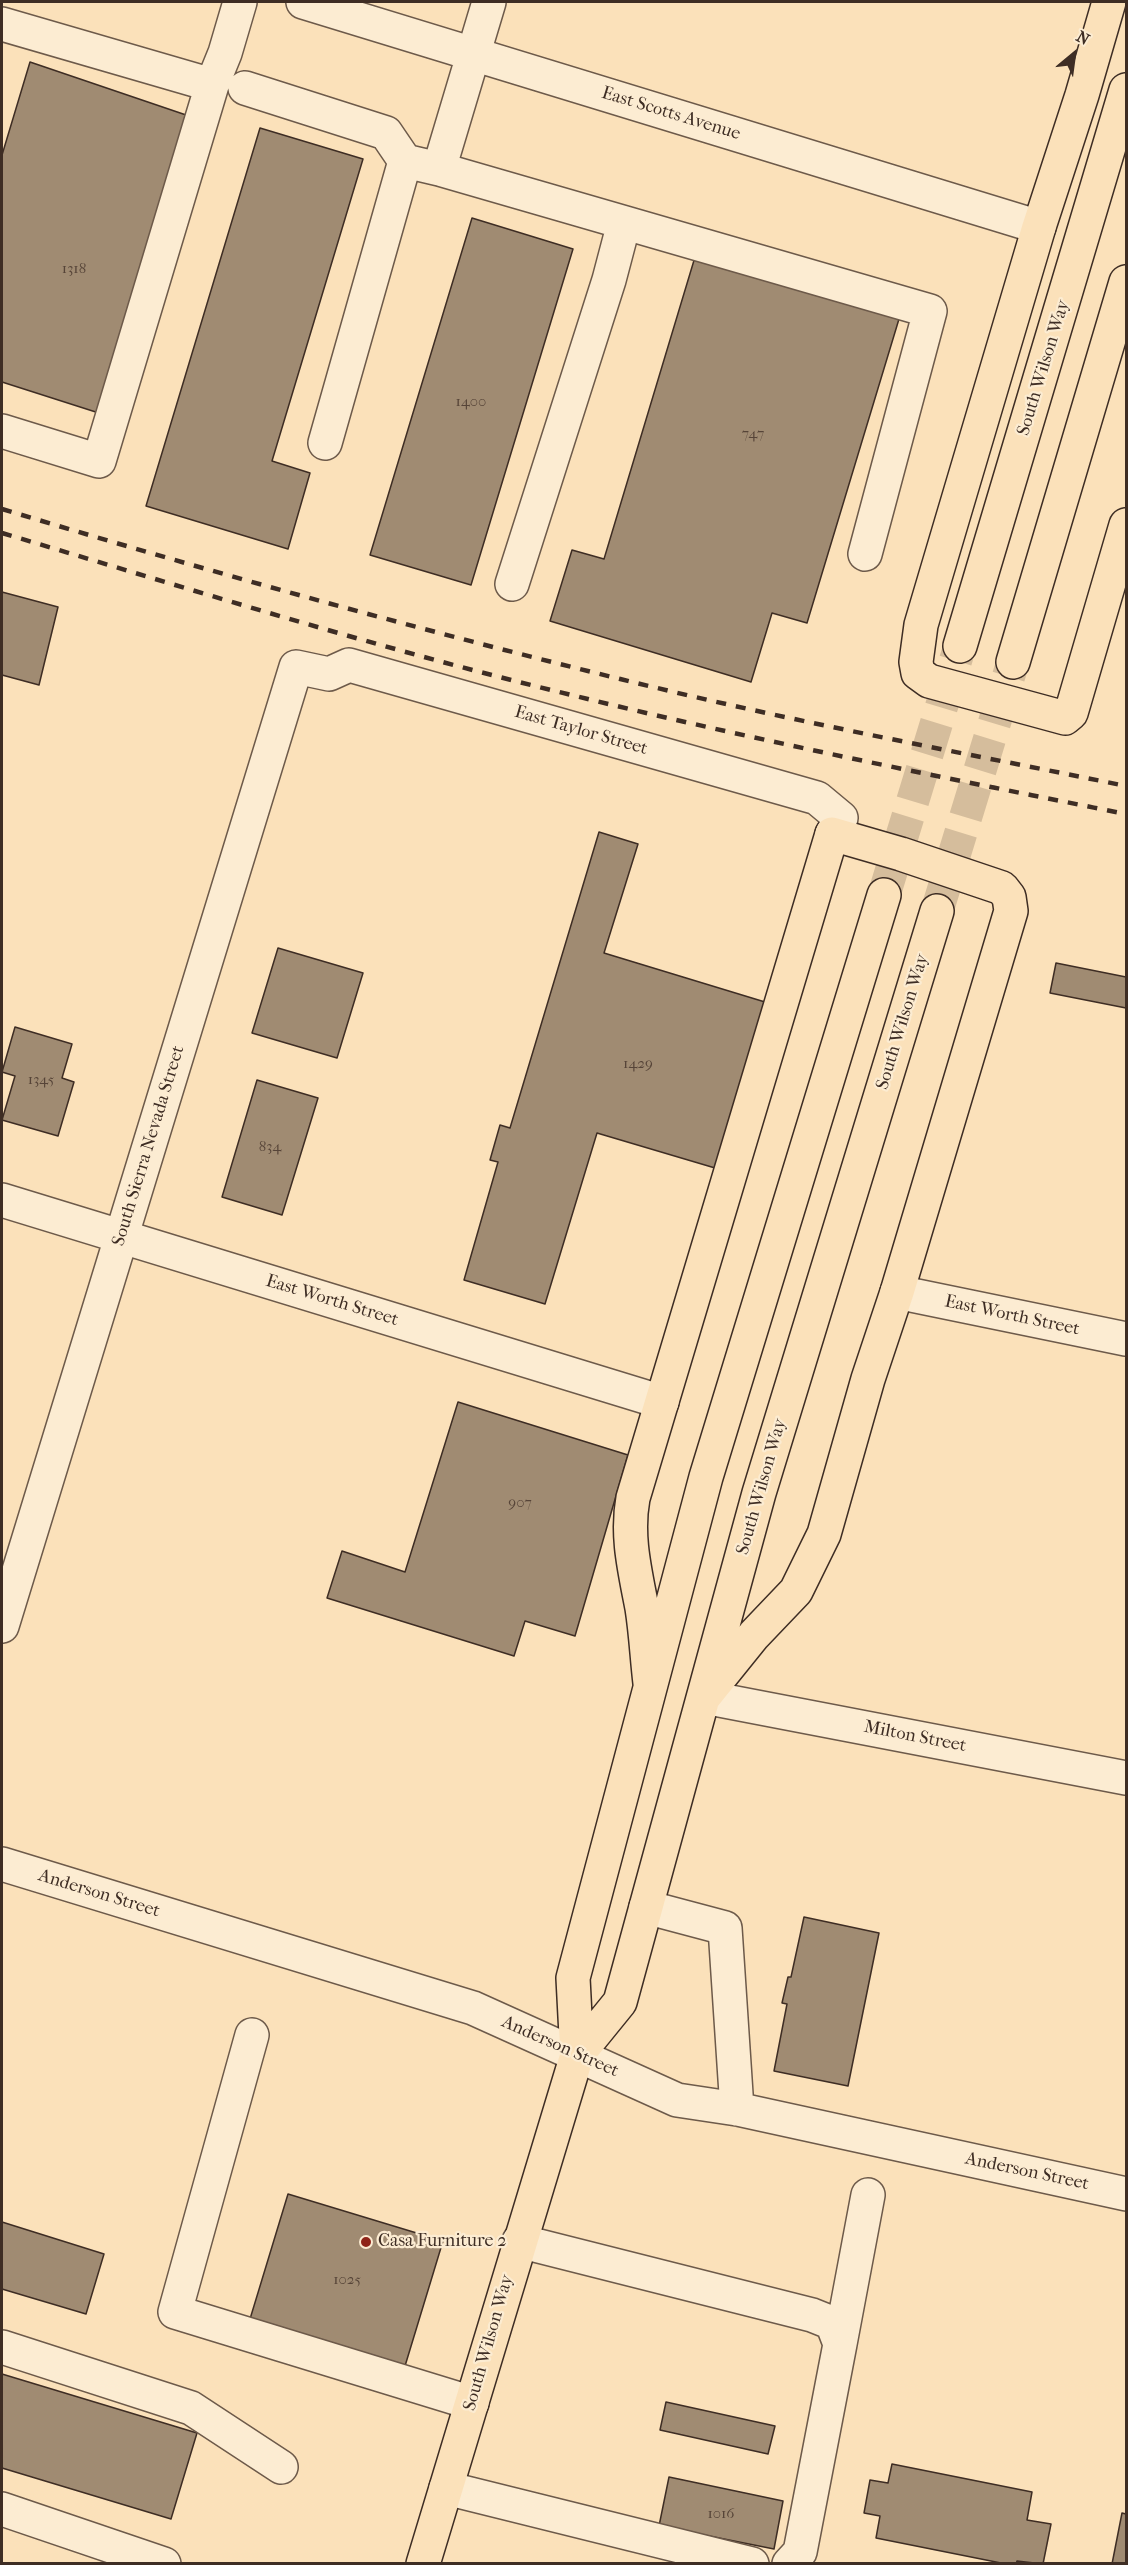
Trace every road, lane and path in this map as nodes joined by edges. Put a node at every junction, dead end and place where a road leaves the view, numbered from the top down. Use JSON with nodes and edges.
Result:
{"nodes":[{"id":1,"x":240,"y":2,"type":"edge"},
{"id":2,"x":303,"y":2,"type":"edge"},
{"id":3,"x":489,"y":2,"type":"edge"},
{"id":4,"x":1109,"y":2,"type":"edge"},
{"id":5,"x":2,"y":24,"type":"edge"},
{"id":6,"x":473,"y":53,"type":"junction"},
{"id":7,"x":212,"y":85,"type":"junction"},
{"id":8,"x":245,"y":88,"type":"dead end"},
{"id":9,"x":1126,"y":90,"type":"edge"},
{"id":10,"x":405,"y":161,"type":"junction"},
{"id":11,"x":439,"y":170,"type":"junction"},
{"id":12,"x":624,"y":223,"type":"junction"},
{"id":13,"x":1039,"y":227,"type":"junction"},
{"id":14,"x":1126,"y":282,"type":"edge"},
{"id":15,"x":2,"y":431,"type":"edge"},
{"id":16,"x":325,"y":443,"type":"dead end"},
{"id":17,"x":1126,"y":525,"type":"edge"},
{"id":18,"x":865,"y":554,"type":"dead end"},
{"id":19,"x":512,"y":584,"type":"dead end"},
{"id":20,"x":960,"y":646,"type":"tunnel mouth"},
{"id":21,"x":1013,"y":662,"type":"tunnel mouth"},
{"id":22,"x":297,"y":667,"type":"joint"},
{"id":23,"x":832,"y":834,"type":"junction"},
{"id":24,"x":884,"y":895,"type":"tunnel mouth"},
{"id":25,"x":937,"y":911,"type":"tunnel mouth"},
{"id":26,"x":2,"y":1200,"type":"edge"},
{"id":27,"x":122,"y":1237,"type":"junction"},
{"id":28,"x":897,"y":1292,"type":"junction"},
{"id":29,"x":1126,"y":1339,"type":"edge"},
{"id":30,"x":662,"y":1402,"type":"junction"},
{"id":31,"x":2,"y":1626,"type":"edge"},
{"id":32,"x":650,"y":1683,"type":"junction"},
{"id":33,"x":704,"y":1697,"type":"junction"},
{"id":34,"x":1126,"y":1778,"type":"edge"},
{"id":35,"x":2,"y":1864,"type":"edge"},
{"id":36,"x":646,"y":1907,"type":"junction"},
{"id":37,"x":252,"y":2035,"type":"dead end"},
{"id":38,"x":577,"y":2055,"type":"junction"},
{"id":39,"x":737,"y":2109,"type":"junction"},
{"id":40,"x":1126,"y":2194,"type":"edge"},
{"id":41,"x":868,"y":2195,"type":"dead end"},
{"id":42,"x":519,"y":2241,"type":"junction"},
{"id":43,"x":840,"y":2344,"type":"junction"},
{"id":44,"x":2,"y":2347,"type":"edge"},
{"id":45,"x":472,"y":2403,"type":"junction"},
{"id":46,"x":281,"y":2467,"type":"dead end"},
{"id":47,"x":446,"y":2488,"type":"junction"},
{"id":48,"x":2,"y":2509,"type":"edge"},
{"id":49,"x":164,"y":2564,"type":"edge"},
{"id":50,"x":423,"y":2564,"type":"edge"},
{"id":51,"x":752,"y":2564,"type":"edge"},
{"id":52,"x":789,"y":2564,"type":"edge"}],
"edges":[{"from":1,"to":7,"type":"street"},
{"from":2,"to":6,"type":"street","name":"East Scotts Avenue"},
{"from":3,"to":6,"type":"street"},
{"from":4,"to":13,"type":"main road"},
{"from":5,"to":7,"type":"street"},
{"from":6,"to":11,"type":"street"},
{"from":6,"to":13,"type":"street","name":"East Scotts Avenue"},
{"from":7,"to":15,"type":"street"},
{"from":8,"to":10,"type":"street"},
{"from":9,"to":20,"type":"main road","name":"South Wilson Way"},
{"from":10,"to":11,"type":"street"},
{"from":10,"to":16,"type":"street"},
{"from":11,"to":12,"type":"street"},
{"from":12,"to":18,"type":"street"},
{"from":12,"to":19,"type":"street"},
{"from":13,"to":17,"type":"main road"},
{"from":14,"to":21,"type":"main road"},
{"from":22,"to":23,"type":"street","name":"East Taylor Street"},
{"from":22,"to":27,"type":"street","name":"South Sierra Nevada Street"},
{"from":23,"to":28,"type":"main road"},
{"from":23,"to":30,"type":"main road"},
{"from":24,"to":32,"type":"main road","name":"South Wilson Way"},
{"from":25,"to":33,"type":"main road","name":"South Wilson Way"},
{"from":26,"to":27,"type":"street","name":"East Worth Street"},
{"from":27,"to":30,"type":"street","name":"East Worth Street"},
{"from":27,"to":31,"type":"street","name":"South Sierra Nevada Street"},
{"from":28,"to":29,"type":"street","name":"East Worth Street"},
{"from":28,"to":33,"type":"main road"},
{"from":30,"to":32,"type":"main road"},
{"from":32,"to":38,"type":"main road","name":"South Wilson Way"},
{"from":33,"to":34,"type":"street","name":"Milton Street"},
{"from":33,"to":36,"type":"main road","name":"South Wilson Way"},
{"from":35,"to":38,"type":"street","name":"Anderson Street"},
{"from":36,"to":38,"type":"main road","name":"South Wilson Way"},
{"from":36,"to":39,"type":"street"},
{"from":37,"to":45,"type":"street"},
{"from":38,"to":39,"type":"street","name":"Anderson Street"},
{"from":38,"to":42,"type":"main road","name":"South Wilson Way"},
{"from":39,"to":40,"type":"street","name":"Anderson Street"},
{"from":41,"to":43,"type":"street"},
{"from":42,"to":43,"type":"street"},
{"from":42,"to":45,"type":"main road","name":"South Wilson Way"},
{"from":43,"to":52,"type":"street"},
{"from":44,"to":46,"type":"street"},
{"from":45,"to":47,"type":"main road","name":"South Wilson Way"},
{"from":47,"to":50,"type":"main road","name":"South Wilson Way"},
{"from":47,"to":51,"type":"street"},
{"from":48,"to":49,"type":"street"}]}
